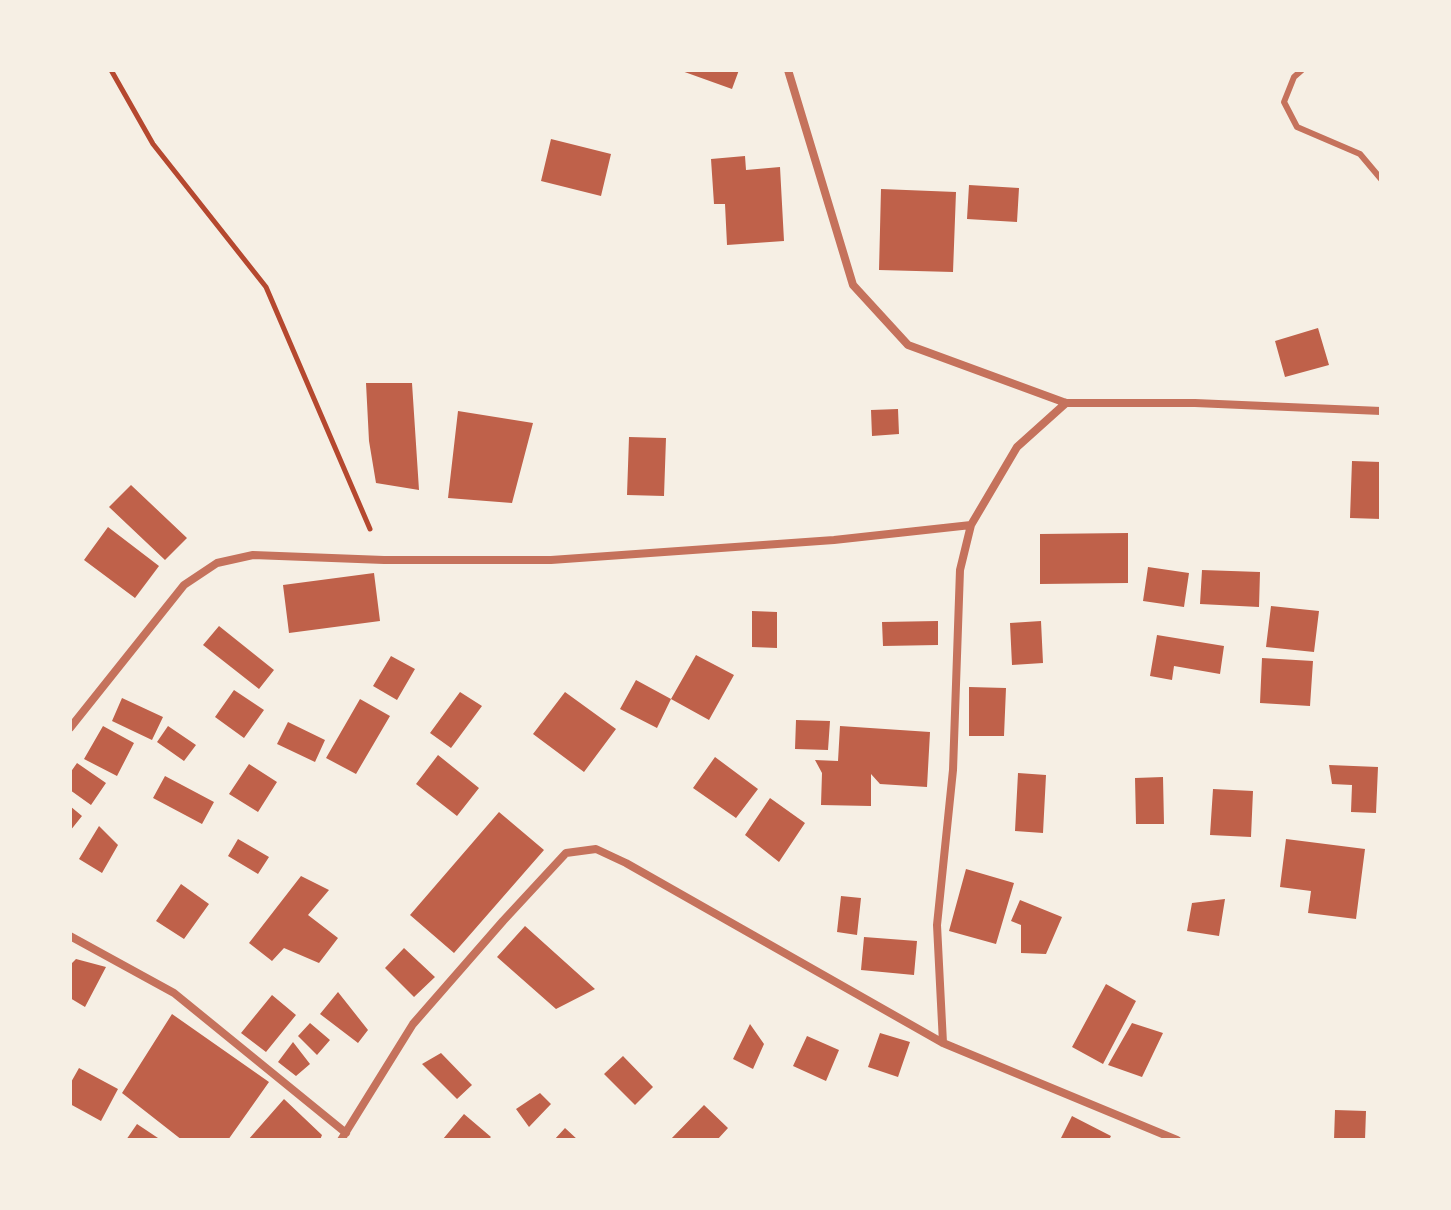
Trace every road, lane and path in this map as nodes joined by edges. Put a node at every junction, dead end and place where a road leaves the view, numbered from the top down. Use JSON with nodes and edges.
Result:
{"nodes":[{"id":1,"x":111,"y":70,"type":"edge"},
{"id":2,"x":788,"y":70,"type":"edge"},
{"id":3,"x":1302,"y":70,"type":"edge"},
{"id":4,"x":1381,"y":179,"type":"edge"},
{"id":5,"x":1066,"y":403,"type":"junction"},
{"id":6,"x":1381,"y":411,"type":"edge"},
{"id":7,"x":971,"y":525,"type":"junction"},
{"id":8,"x":384,"y":560,"type":"junction"},
{"id":9,"x":70,"y":728,"type":"edge"},
{"id":10,"x":70,"y":936,"type":"edge"},
{"id":11,"x":943,"y":1043,"type":"junction"},
{"id":12,"x":344,"y":1136,"type":"edge"},
{"id":13,"x":1177,"y":1140,"type":"edge"}],
"edges":[{"from":1,"to":8,"type":"path"},
{"from":2,"to":5,"type":"street"},
{"from":3,"to":4,"type":"lane"},
{"from":5,"to":6,"type":"street"},
{"from":5,"to":7,"type":"street"},
{"from":7,"to":8,"type":"street"},
{"from":7,"to":11,"type":"street"},
{"from":8,"to":9,"type":"street"},
{"from":10,"to":12,"type":"street"},
{"from":11,"to":12,"type":"street"},
{"from":11,"to":13,"type":"street"}]}
